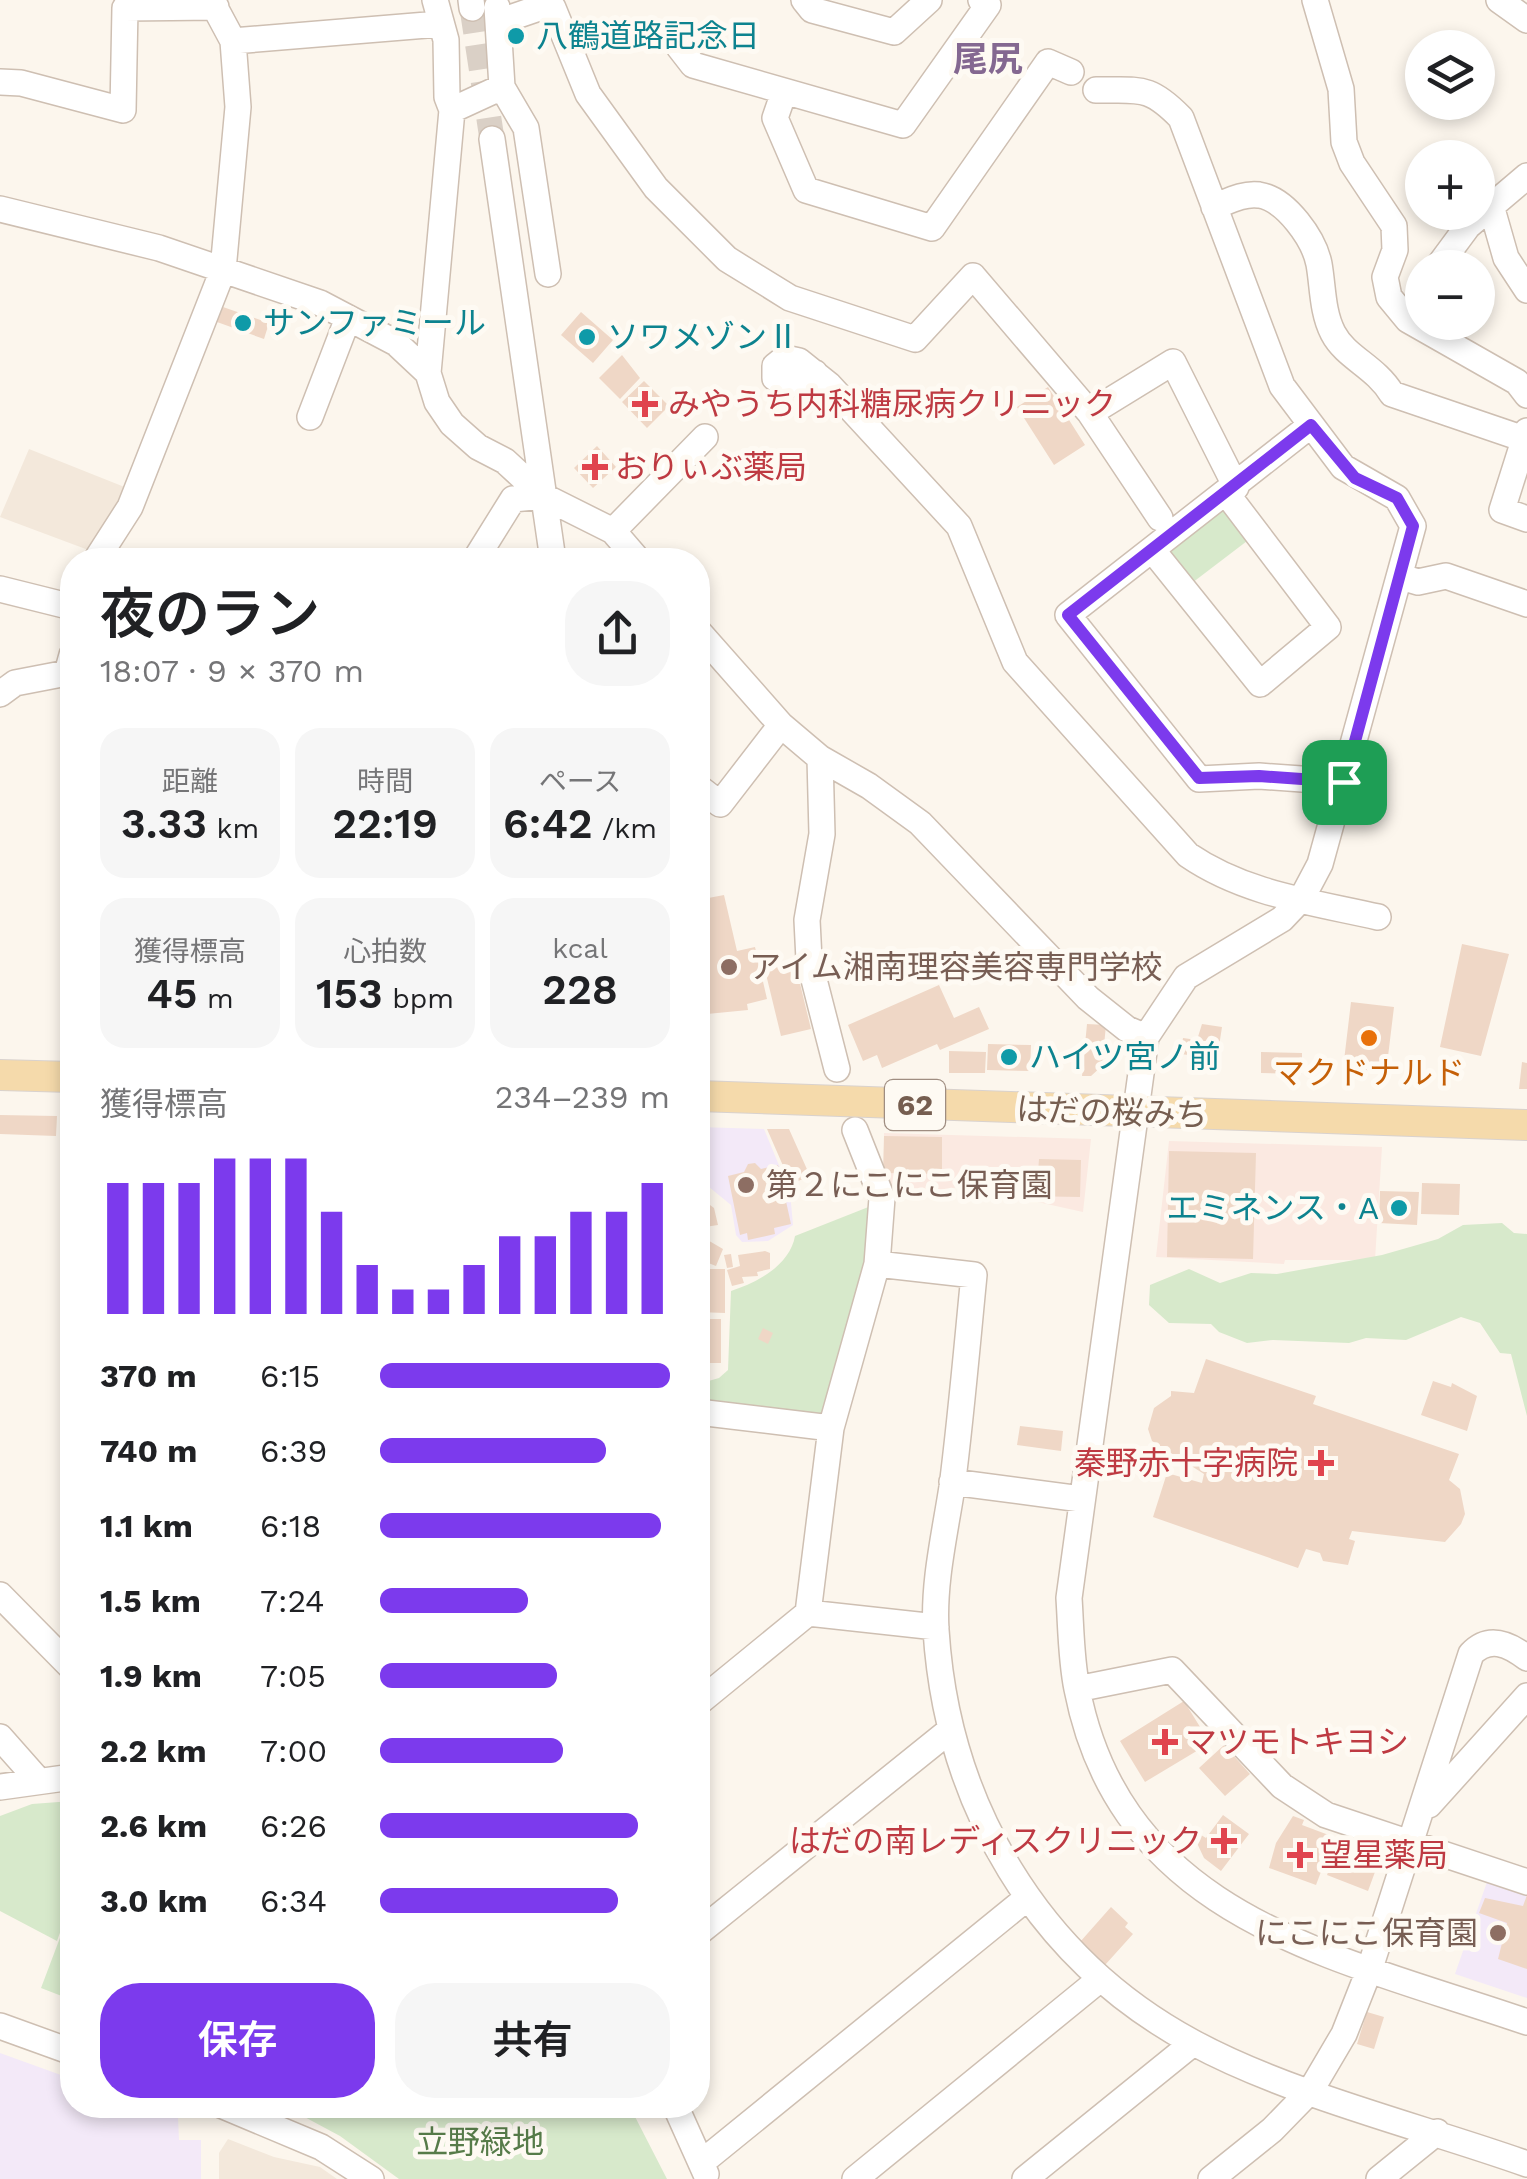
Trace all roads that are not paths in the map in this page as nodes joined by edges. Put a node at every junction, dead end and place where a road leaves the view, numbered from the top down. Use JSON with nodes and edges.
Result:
{"nodes":[{"id":1,"x":804,"y":0,"type":"edge"},
{"id":2,"x":929,"y":0,"type":"edge"},
{"id":3,"x":980,"y":0,"type":"edge"},
{"id":4,"x":1314,"y":0,"type":"edge"},
{"id":5,"x":1499,"y":0,"type":"edge"},
{"id":6,"x":214,"y":3,"type":"edge"},
{"id":7,"x":484,"y":9,"type":"edge"},
{"id":8,"x":437,"y":12,"type":"edge"},
{"id":9,"x":1527,"y":20,"type":"edge"},
{"id":10,"x":233,"y":41,"type":"junction"},
{"id":11,"x":679,"y":46,"type":"dead end"},
{"id":12,"x":1071,"y":72,"type":"dead end"},
{"id":13,"x":0,"y":82,"type":"edge"},
{"id":14,"x":502,"y":87,"type":"junction"},
{"id":15,"x":1096,"y":90,"type":"dead end"},
{"id":16,"x":784,"y":92,"type":"junction"},
{"id":17,"x":452,"y":110,"type":"junction"},
{"id":18,"x":492,"y":139,"type":"tunnel mouth"},
{"id":19,"x":1527,"y":176,"type":"edge"},
{"id":20,"x":1214,"y":206,"type":"junction"},
{"id":21,"x":1495,"y":206,"type":"edge"},
{"id":22,"x":0,"y":209,"type":"edge"},
{"id":23,"x":1495,"y":220,"type":"edge"},
{"id":24,"x":223,"y":270,"type":"junction"},
{"id":25,"x":548,"y":274,"type":"dead end"},
{"id":26,"x":1527,"y":290,"type":"edge"},
{"id":27,"x":348,"y":318,"type":"junction"},
{"id":28,"x":428,"y":373,"type":"junction"},
{"id":29,"x":815,"y":373,"type":"dead end"},
{"id":30,"x":1527,"y":395,"type":"edge"},
{"id":31,"x":1090,"y":413,"type":"junction"},
{"id":32,"x":310,"y":417,"type":"dead end"},
{"id":33,"x":1311,"y":425,"type":"junction"},
{"id":34,"x":1526,"y":436,"type":"edge"},
{"id":35,"x":699,"y":453,"type":"dead end"},
{"id":36,"x":1231,"y":490,"type":"junction"},
{"id":37,"x":543,"y":496,"type":"junction"},
{"id":38,"x":1160,"y":518,"type":"dead end"},
{"id":39,"x":1527,"y":519,"type":"edge"},
{"id":40,"x":612,"y":531,"type":"junction"},
{"id":41,"x":104,"y":548,"type":"edge"},
{"id":42,"x":483,"y":548,"type":"edge"},
{"id":43,"x":551,"y":548,"type":"edge"},
{"id":44,"x":627,"y":548,"type":"edge"},
{"id":45,"x":1154,"y":552,"type":"junction"},
{"id":46,"x":1401,"y":577,"type":"junction"},
{"id":47,"x":0,"y":589,"type":"edge"},
{"id":48,"x":60,"y":604,"type":"edge"},
{"id":49,"x":1527,"y":604,"type":"edge"},
{"id":50,"x":710,"y":645,"type":"edge"},
{"id":51,"x":60,"y":674,"type":"edge"},
{"id":52,"x":0,"y":694,"type":"edge"},
{"id":53,"x":781,"y":725,"type":"junction"},
{"id":54,"x":820,"y":758,"type":"junction"},
{"id":55,"x":1344,"y":782,"type":"junction"},
{"id":56,"x":710,"y":796,"type":"edge"},
{"id":57,"x":1302,"y":898,"type":"junction"},
{"id":58,"x":1378,"y":917,"type":"dead end"},
{"id":59,"x":1146,"y":1037,"type":"junction"},
{"id":60,"x":837,"y":1069,"type":"dead end"},
{"id":61,"x":0,"y":1074,"type":"edge"},
{"id":62,"x":60,"y":1076,"type":"edge"},
{"id":63,"x":710,"y":1096,"type":"edge"},
{"id":64,"x":1132,"y":1114,"type":"junction"},
{"id":65,"x":1527,"y":1125,"type":"edge"},
{"id":66,"x":855,"y":1130,"type":"dead end"},
{"id":67,"x":878,"y":1264,"type":"junction"},
{"id":68,"x":710,"y":1413,"type":"edge"},
{"id":69,"x":831,"y":1428,"type":"junction"},
{"id":70,"x":952,"y":1482,"type":"junction"},
{"id":71,"x":1082,"y":1499,"type":"junction"},
{"id":72,"x":0,"y":1595,"type":"edge"},
{"id":73,"x":808,"y":1613,"type":"junction"},
{"id":74,"x":1468,"y":1626,"type":"dead end"},
{"id":75,"x":936,"y":1627,"type":"junction"},
{"id":76,"x":1520,"y":1653,"type":"edge"},
{"id":77,"x":60,"y":1656,"type":"edge"},
{"id":78,"x":1077,"y":1689,"type":"junction"},
{"id":79,"x":710,"y":1694,"type":"edge"},
{"id":80,"x":1527,"y":1696,"type":"edge"},
{"id":81,"x":949,"y":1731,"type":"junction"},
{"id":82,"x":0,"y":1737,"type":"edge"},
{"id":83,"x":60,"y":1778,"type":"edge"},
{"id":84,"x":38,"y":1780,"type":"junction"},
{"id":85,"x":0,"y":1787,"type":"edge"},
{"id":86,"x":1420,"y":1816,"type":"junction"},
{"id":87,"x":1411,"y":1842,"type":"junction"},
{"id":88,"x":1527,"y":1882,"type":"edge"},
{"id":89,"x":1027,"y":1898,"type":"junction"},
{"id":90,"x":710,"y":1923,"type":"edge"},
{"id":91,"x":1370,"y":1968,"type":"junction"},
{"id":92,"x":1099,"y":1980,"type":"junction"},
{"id":93,"x":1527,"y":2022,"type":"edge"},
{"id":94,"x":0,"y":2026,"type":"edge"},
{"id":95,"x":1193,"y":2043,"type":"junction"},
{"id":96,"x":60,"y":2048,"type":"edge"},
{"id":97,"x":1311,"y":2090,"type":"junction"},
{"id":98,"x":251,"y":2118,"type":"edge"},
{"id":99,"x":681,"y":2118,"type":"edge"},
{"id":100,"x":1437,"y":2132,"type":"junction"},
{"id":101,"x":1527,"y":2164,"type":"edge"},
{"id":102,"x":704,"y":2171,"type":"edge"},
{"id":103,"x":862,"y":2177,"type":"edge"},
{"id":104,"x":371,"y":2179,"type":"edge"},
{"id":105,"x":1025,"y":2179,"type":"edge"},
{"id":106,"x":1211,"y":2179,"type":"edge"},
{"id":107,"x":1379,"y":2179,"type":"edge"}],
"edges":[{"from":1,"to":2,"type":"street"},
{"from":3,"to":16,"type":"street"},
{"from":4,"to":30,"type":"street"},
{"from":5,"to":9,"type":"street"},
{"from":6,"to":10,"type":"street"},
{"from":6,"to":13,"type":"street"},
{"from":7,"to":14,"type":"street"},
{"from":7,"to":31,"type":"street"},
{"from":8,"to":10,"type":"street"},
{"from":8,"to":17,"type":"street"},
{"from":10,"to":24,"type":"street"},
{"from":11,"to":16,"type":"street"},
{"from":12,"to":16,"type":"street"},
{"from":14,"to":17,"type":"street"},
{"from":14,"to":25,"type":"street"},
{"from":15,"to":20,"type":"street"},
{"from":17,"to":28,"type":"street"},
{"from":18,"to":37,"type":"street"},
{"from":19,"to":21,"type":"street"},
{"from":20,"to":33,"type":"street"},
{"from":20,"to":34,"type":"street"},
{"from":22,"to":24,"type":"street"},
{"from":23,"to":26,"type":"street"},
{"from":24,"to":27,"type":"street"},
{"from":24,"to":41,"type":"street"},
{"from":27,"to":28,"type":"street"},
{"from":27,"to":32,"type":"street"},
{"from":28,"to":37,"type":"street"},
{"from":29,"to":57,"type":"street"},
{"from":31,"to":36,"type":"street"},
{"from":31,"to":38,"type":"street"},
{"from":33,"to":36,"type":"street"},
{"from":33,"to":46,"type":"street"},
{"from":34,"to":39,"type":"street"},
{"from":35,"to":40,"type":"street"},
{"from":36,"to":45,"type":"street"},
{"from":36,"to":45,"type":"street"},
{"from":37,"to":40,"type":"street"},
{"from":37,"to":42,"type":"street"},
{"from":37,"to":43,"type":"street"},
{"from":40,"to":44,"type":"street"},
{"from":45,"to":55,"type":"street"},
{"from":46,"to":49,"type":"street"},
{"from":46,"to":55,"type":"street"},
{"from":47,"to":48,"type":"street"},
{"from":50,"to":53,"type":"street"},
{"from":51,"to":52,"type":"street"},
{"from":53,"to":54,"type":"street"},
{"from":53,"to":56,"type":"street"},
{"from":54,"to":59,"type":"street"},
{"from":54,"to":60,"type":"street"},
{"from":55,"to":57,"type":"street"},
{"from":57,"to":58,"type":"street"},
{"from":57,"to":59,"type":"street"},
{"from":59,"to":64,"type":"street"},
{"from":61,"to":62,"type":"main road"},
{"from":63,"to":64,"type":"main road","name":"はだの桜みち","number":"62"},
{"from":64,"to":65,"type":"main road","name":"はだの桜みち","number":"62"},
{"from":64,"to":71,"type":"street"},
{"from":66,"to":67,"type":"street"},
{"from":67,"to":69,"type":"street"},
{"from":67,"to":70,"type":"street"},
{"from":68,"to":69,"type":"street"},
{"from":69,"to":73,"type":"street"},
{"from":70,"to":71,"type":"street"},
{"from":70,"to":75,"type":"street"},
{"from":71,"to":78,"type":"street"},
{"from":72,"to":77,"type":"street"},
{"from":73,"to":75,"type":"street"},
{"from":73,"to":79,"type":"street"},
{"from":74,"to":76,"type":"street"},
{"from":75,"to":81,"type":"street"},
{"from":76,"to":86,"type":"street"},
{"from":78,"to":87,"type":"street"},
{"from":78,"to":91,"type":"street"},
{"from":80,"to":86,"type":"street"},
{"from":81,"to":89,"type":"street"},
{"from":81,"to":90,"type":"street"},
{"from":82,"to":84,"type":"street"},
{"from":83,"to":84,"type":"street"},
{"from":84,"to":85,"type":"street"},
{"from":86,"to":87,"type":"street"},
{"from":87,"to":88,"type":"street"},
{"from":87,"to":91,"type":"street"},
{"from":89,"to":92,"type":"street"},
{"from":89,"to":102,"type":"street"},
{"from":91,"to":93,"type":"street"},
{"from":91,"to":97,"type":"street"},
{"from":92,"to":95,"type":"street"},
{"from":92,"to":103,"type":"street"},
{"from":94,"to":96,"type":"street"},
{"from":95,"to":97,"type":"street"},
{"from":95,"to":105,"type":"street"},
{"from":97,"to":100,"type":"street"},
{"from":97,"to":106,"type":"street"},
{"from":98,"to":104,"type":"street"},
{"from":99,"to":102,"type":"street"},
{"from":100,"to":101,"type":"street"},
{"from":100,"to":107,"type":"street"}]}
